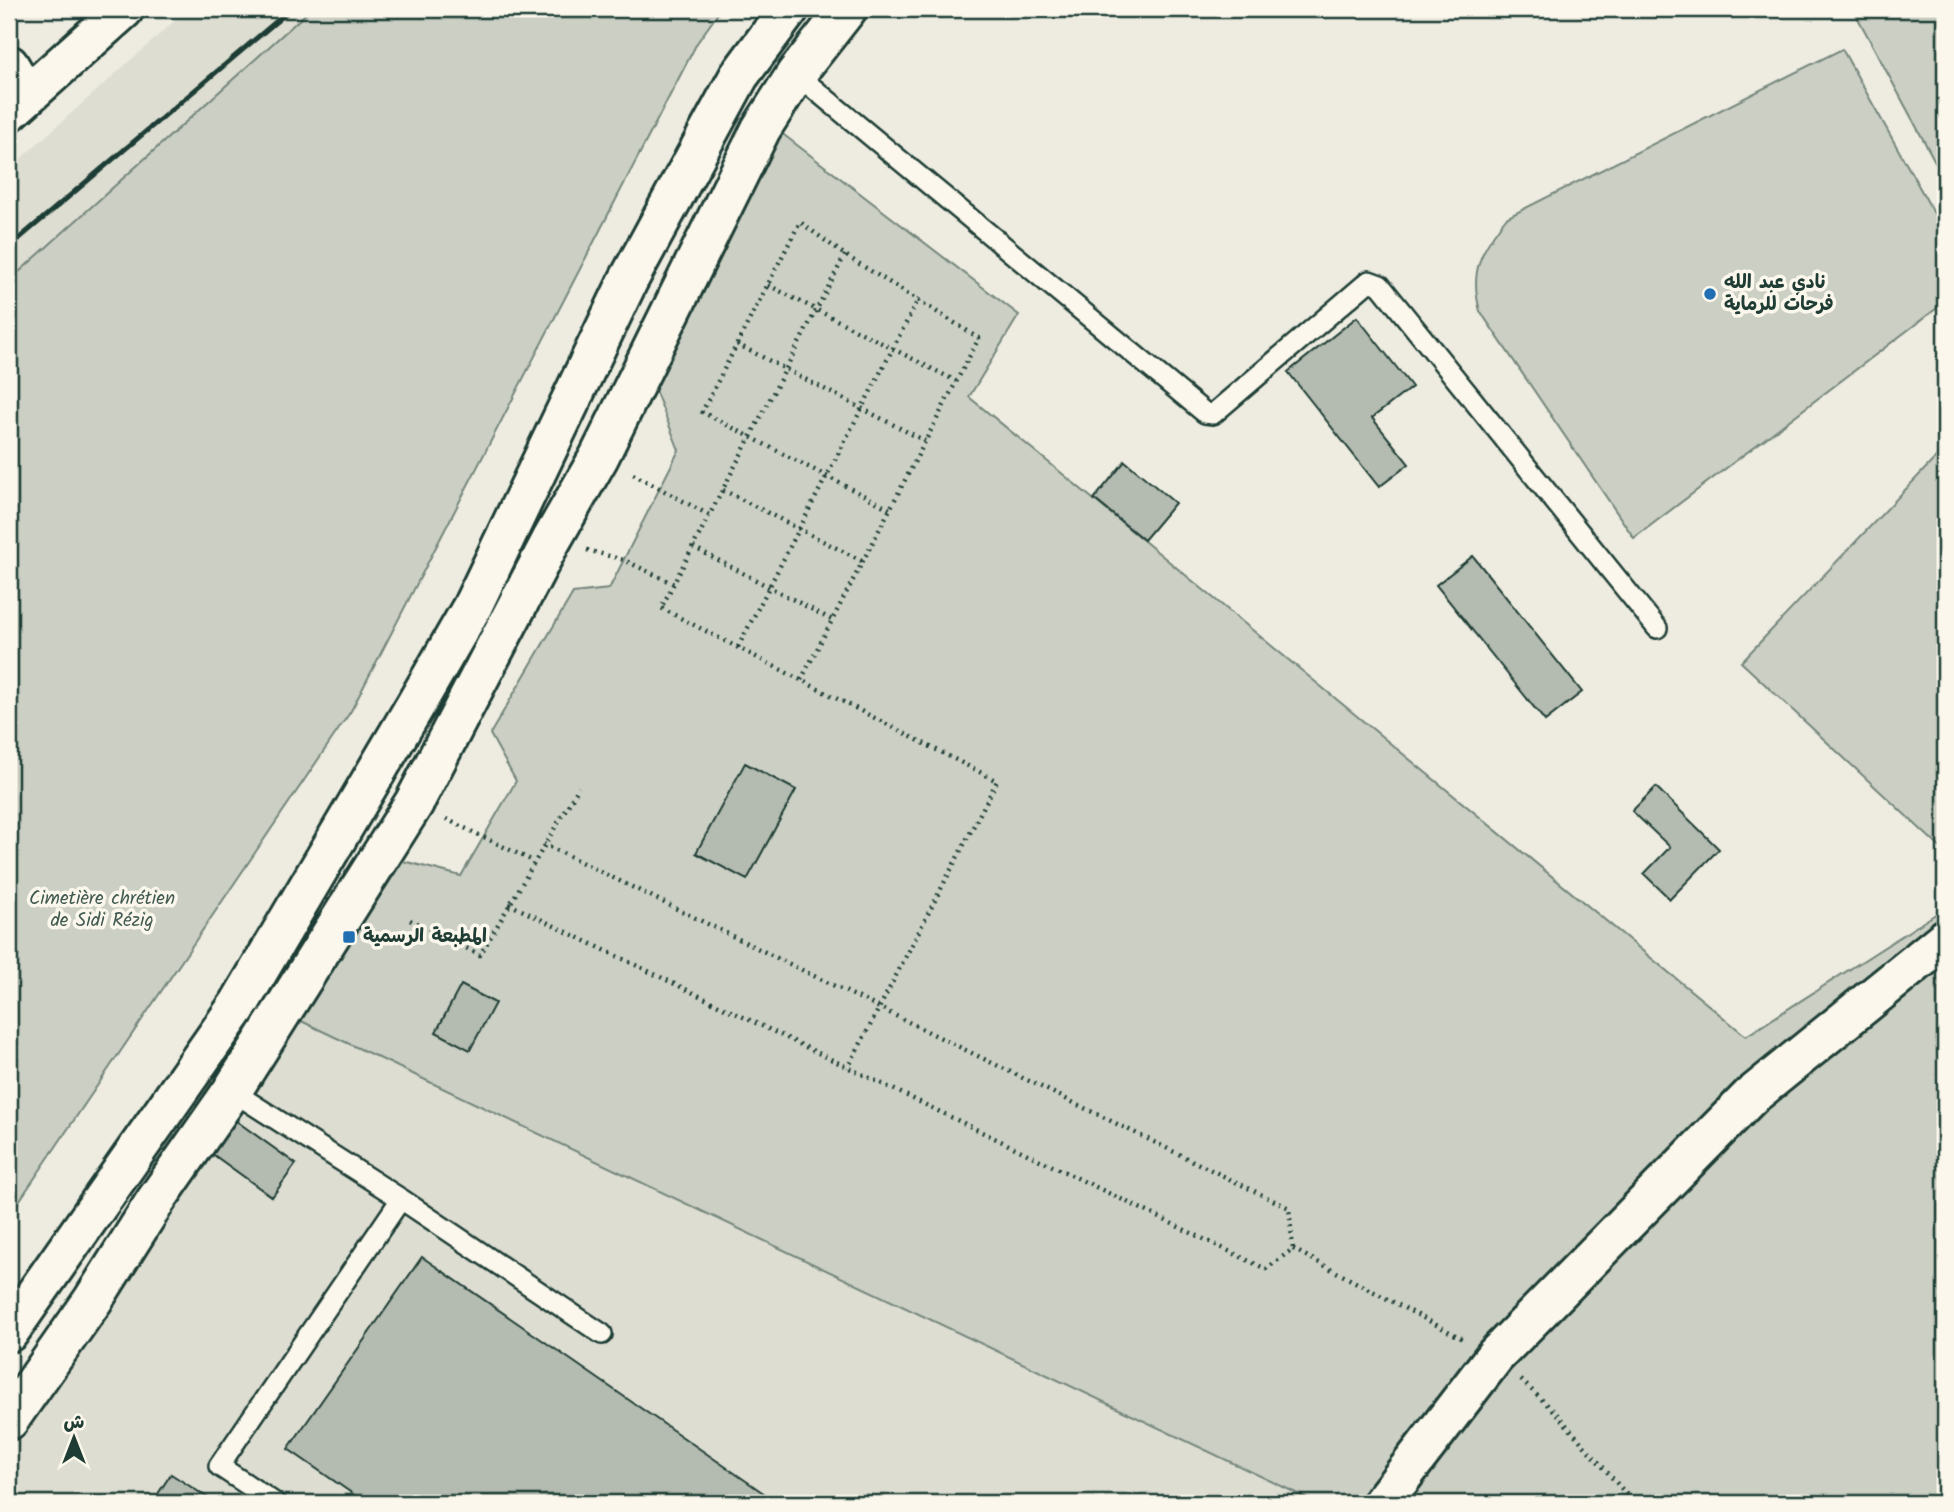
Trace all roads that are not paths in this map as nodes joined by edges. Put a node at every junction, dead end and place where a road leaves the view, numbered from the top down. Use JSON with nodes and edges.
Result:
{"nodes":[{"id":1,"x":124,"y":9,"type":"edge"},
{"id":2,"x":789,"y":9,"type":"edge"},
{"id":3,"x":847,"y":9,"type":"edge"},
{"id":4,"x":796,"y":74,"type":"junction"},
{"id":5,"x":15,"y":90,"type":"edge"},
{"id":6,"x":1657,"y":628,"type":"dead end"},
{"id":7,"x":1945,"y":939,"type":"edge"},
{"id":8,"x":232,"y":1091,"type":"junction"},
{"id":9,"x":401,"y":1199,"type":"junction"},
{"id":10,"x":9,"y":1332,"type":"edge"},
{"id":11,"x":602,"y":1334,"type":"dead end"},
{"id":12,"x":9,"y":1420,"type":"edge"},
{"id":13,"x":275,"y":1503,"type":"edge"},
{"id":14,"x":1382,"y":1503,"type":"edge"}],
"edges":[{"from":1,"to":5,"type":"main road"},
{"from":2,"to":10,"type":"main road"},
{"from":3,"to":4,"type":"main road"},
{"from":4,"to":6,"type":"lane"},
{"from":4,"to":8,"type":"main road"},
{"from":7,"to":14,"type":"main road"},
{"from":8,"to":9,"type":"lane"},
{"from":8,"to":12,"type":"main road"},
{"from":9,"to":11,"type":"lane"},
{"from":9,"to":13,"type":"lane"}]}
